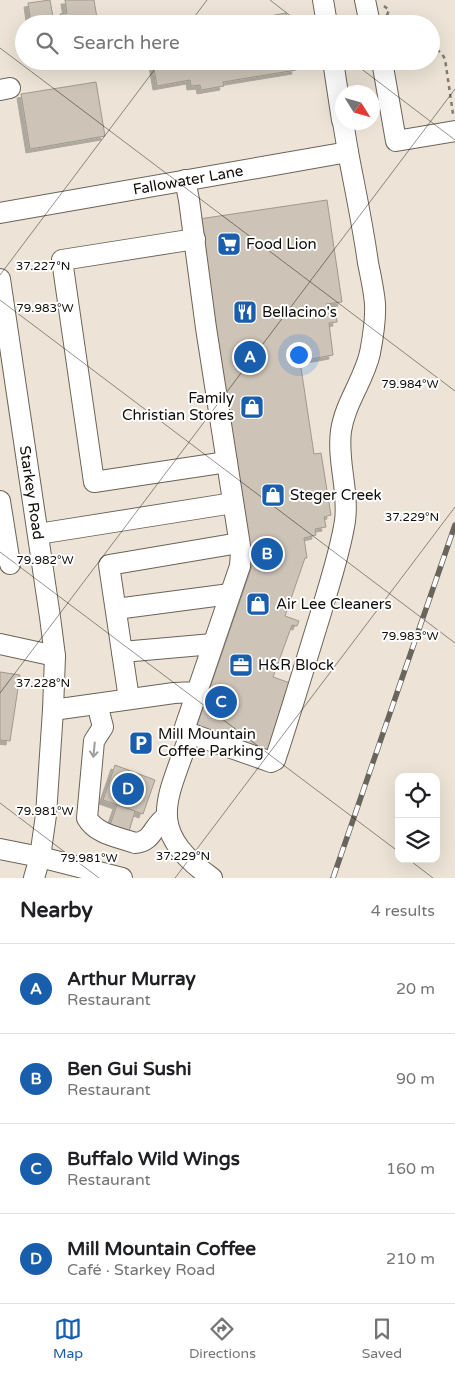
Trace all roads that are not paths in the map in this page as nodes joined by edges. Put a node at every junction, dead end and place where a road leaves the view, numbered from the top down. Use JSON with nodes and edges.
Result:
{"nodes":[{"id":1,"x":323,"y":0,"type":"edge"},
{"id":2,"x":366,"y":1,"type":"edge"},
{"id":3,"x":326,"y":15,"type":"edge"},
{"id":4,"x":368,"y":15,"type":"edge"},
{"id":5,"x":334,"y":70,"type":"edge"},
{"id":6,"x":384,"y":70,"type":"edge"},
{"id":7,"x":337,"y":85,"type":"edge"},
{"id":8,"x":454,"y":123,"type":"edge"},
{"id":9,"x":344,"y":130,"type":"edge"},
{"id":10,"x":348,"y":152,"type":"junction"},
{"id":11,"x":185,"y":180,"type":"junction"},
{"id":12,"x":0,"y":214,"type":"edge"},
{"id":13,"x":195,"y":239,"type":"junction"},
{"id":14,"x":0,"y":279,"type":"edge"},
{"id":15,"x":8,"y":386,"type":"edge"},
{"id":16,"x":227,"y":462,"type":"junction"},
{"id":17,"x":0,"y":501,"type":"edge"},
{"id":18,"x":234,"y":503,"type":"junction"},
{"id":19,"x":38,"y":534,"type":"junction"},
{"id":20,"x":239,"y":543,"type":"junction"},
{"id":21,"x":42,"y":558,"type":"junction"},
{"id":22,"x":5,"y":564,"type":"edge"},
{"id":23,"x":230,"y":594,"type":"junction"},
{"id":24,"x":116,"y":609,"type":"junction"},
{"id":25,"x":0,"y":644,"type":"edge"},
{"id":26,"x":213,"y":644,"type":"junction"},
{"id":27,"x":122,"y":652,"type":"junction"},
{"id":28,"x":55,"y":656,"type":"junction"},
{"id":29,"x":197,"y":692,"type":"junction"},
{"id":30,"x":129,"y":699,"type":"junction"},
{"id":31,"x":97,"y":704,"type":"junction"},
{"id":32,"x":53,"y":710,"type":"junction"},
{"id":33,"x":190,"y":734,"type":"junction"},
{"id":34,"x":173,"y":752,"type":"dead end"},
{"id":35,"x":166,"y":817,"type":"junction"},
{"id":36,"x":87,"y":818,"type":"junction"},
{"id":37,"x":110,"y":826,"type":"dead end"},
{"id":38,"x":128,"y":832,"type":"dead end"},
{"id":39,"x":0,"y":849,"type":"edge"},
{"id":40,"x":40,"y":857,"type":"junction"},
{"id":41,"x":34,"y":878,"type":"edge"},
{"id":42,"x":122,"y":878,"type":"edge"},
{"id":43,"x":212,"y":878,"type":"edge"}],
"edges":[{"from":1,"to":3,"type":"street"},
{"from":2,"to":4,"type":"street"},
{"from":5,"to":7,"type":"street"},
{"from":6,"to":8,"type":"street"},
{"from":9,"to":10,"type":"street"},
{"from":10,"to":11,"type":"street","name":"Fallowater Lane"},
{"from":10,"to":33,"type":"street"},
{"from":11,"to":12,"type":"street","name":"Fallowater Lane"},
{"from":11,"to":13,"type":"street"},
{"from":13,"to":16,"type":"street"},
{"from":13,"to":16,"type":"street"},
{"from":14,"to":15,"type":"street","name":"Starkey Road"},
{"from":15,"to":19,"type":"street","name":"Starkey Road"},
{"from":16,"to":18,"type":"street"},
{"from":17,"to":22,"type":"street"},
{"from":18,"to":19,"type":"street"},
{"from":18,"to":20,"type":"street"},
{"from":19,"to":21,"type":"street","name":"Starkey Road"},
{"from":20,"to":23,"type":"street"},
{"from":20,"to":24,"type":"street"},
{"from":21,"to":22,"type":"street"},
{"from":21,"to":28,"type":"street","name":"Starkey Road"},
{"from":23,"to":24,"type":"street"},
{"from":23,"to":26,"type":"street"},
{"from":24,"to":27,"type":"street"},
{"from":25,"to":28,"type":"street"},
{"from":26,"to":27,"type":"street"},
{"from":26,"to":29,"type":"street"},
{"from":27,"to":30,"type":"street"},
{"from":28,"to":32,"type":"street","name":"Starkey Road"},
{"from":29,"to":30,"type":"street"},
{"from":29,"to":33,"type":"street"},
{"from":30,"to":31,"type":"street"},
{"from":31,"to":32,"type":"street"},
{"from":31,"to":36,"type":"street","one_way":true},
{"from":32,"to":40,"type":"street","name":"Starkey Road"},
{"from":33,"to":35,"type":"street"},
{"from":34,"to":38,"type":"street"},
{"from":35,"to":36,"type":"street"},
{"from":35,"to":43,"type":"street"},
{"from":36,"to":37,"type":"street"},
{"from":39,"to":40,"type":"street"},
{"from":40,"to":41,"type":"street","name":"Starkey Road"},
{"from":40,"to":42,"type":"street"}]}
